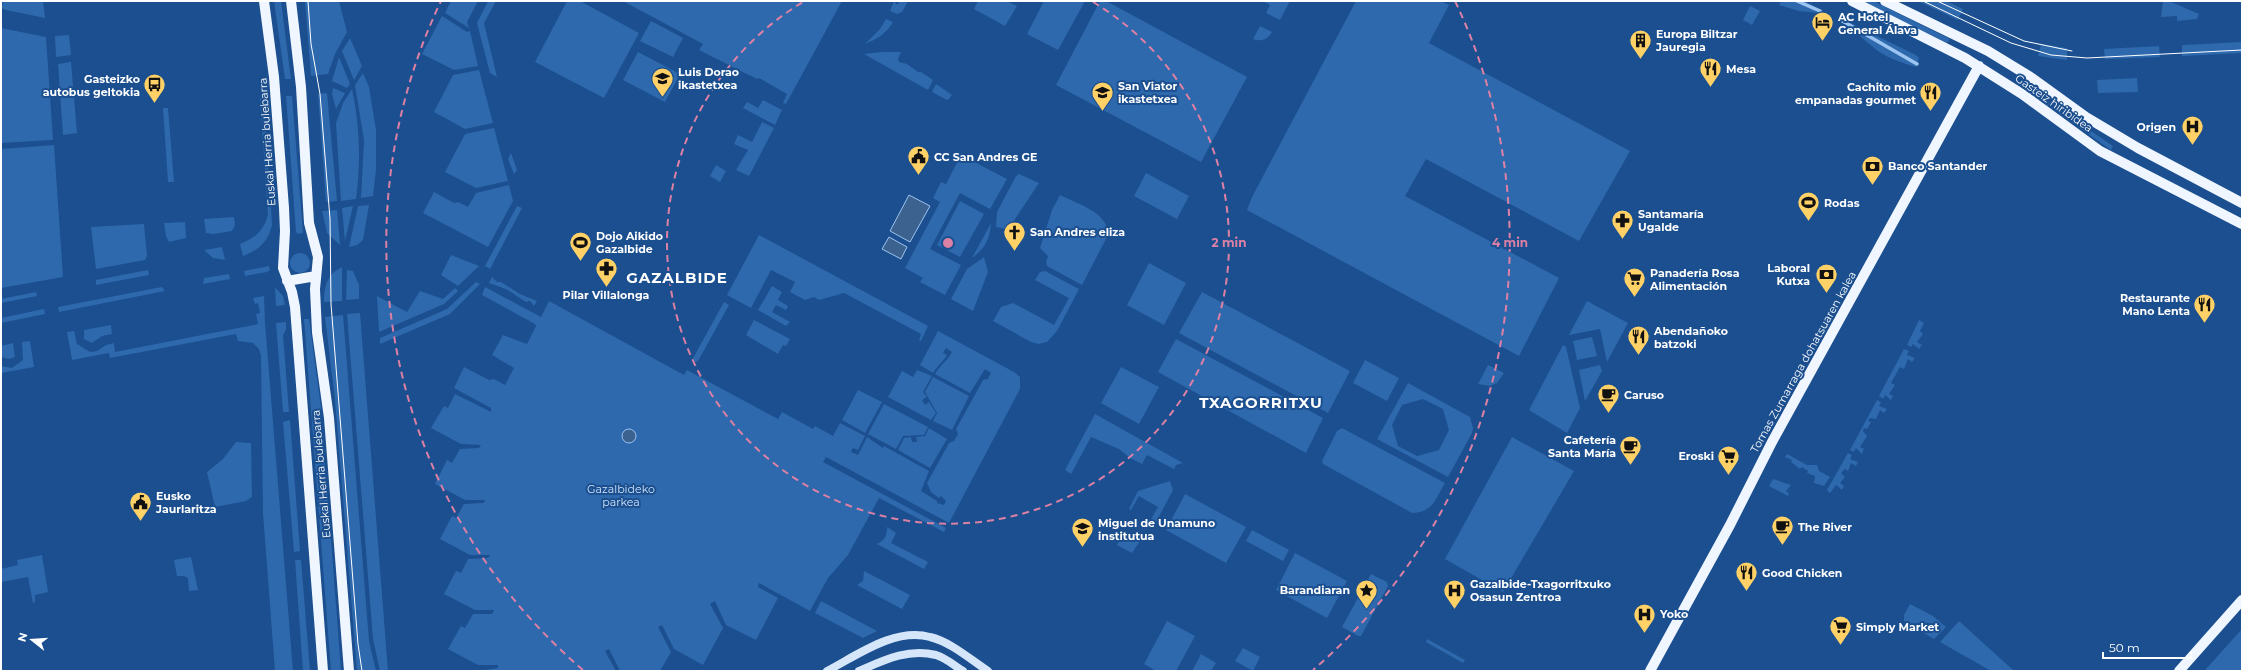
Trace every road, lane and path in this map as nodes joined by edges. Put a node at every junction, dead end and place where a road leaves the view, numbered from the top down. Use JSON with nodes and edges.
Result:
{"nodes":[{"id":1,"x":264,"y":1,"type":"edge"},
{"id":2,"x":291,"y":1,"type":"edge"},
{"id":3,"x":1852,"y":1,"type":"edge"},
{"id":4,"x":1885,"y":1,"type":"edge"},
{"id":5,"x":1978,"y":66,"type":"junction"},
{"id":6,"x":2242,"y":203,"type":"edge"},
{"id":7,"x":2242,"y":224,"type":"edge"},
{"id":8,"x":316,"y":276,"type":"junction"},
{"id":9,"x":287,"y":281,"type":"junction"},
{"id":10,"x":2242,"y":600,"type":"edge"},
{"id":11,"x":323,"y":671,"type":"edge"},
{"id":12,"x":349,"y":671,"type":"edge"},
{"id":13,"x":827,"y":671,"type":"edge"},
{"id":14,"x":859,"y":671,"type":"edge"},
{"id":15,"x":963,"y":671,"type":"edge"},
{"id":16,"x":988,"y":671,"type":"edge"},
{"id":17,"x":1650,"y":671,"type":"edge"},
{"id":18,"x":2179,"y":671,"type":"edge"}],
"edges":[{"from":1,"to":9,"type":"main road","name":"Euskal Herria bulebarra"},
{"from":2,"to":8,"type":"main road","name":"Euskal Herria bulebarra"},
{"from":3,"to":5,"type":"main road","name":"Gasteiz hiribidea"},
{"from":4,"to":6,"type":"main road","name":"Gasteiz hiribidea"},
{"from":5,"to":7,"type":"main road","name":"Gasteiz hiribidea"},
{"from":5,"to":17,"type":"main road","name":"Tomas Zumarraga dohatsuaren kalea"},
{"from":8,"to":9,"type":"main road"},
{"from":8,"to":12,"type":"main road","name":"Euskal Herria bulebarra"},
{"from":9,"to":11,"type":"main road","name":"Euskal Herria bulebarra"},
{"from":10,"to":18,"type":"main road"},
{"from":13,"to":16,"type":"main road"},
{"from":14,"to":15,"type":"main road"}]}
